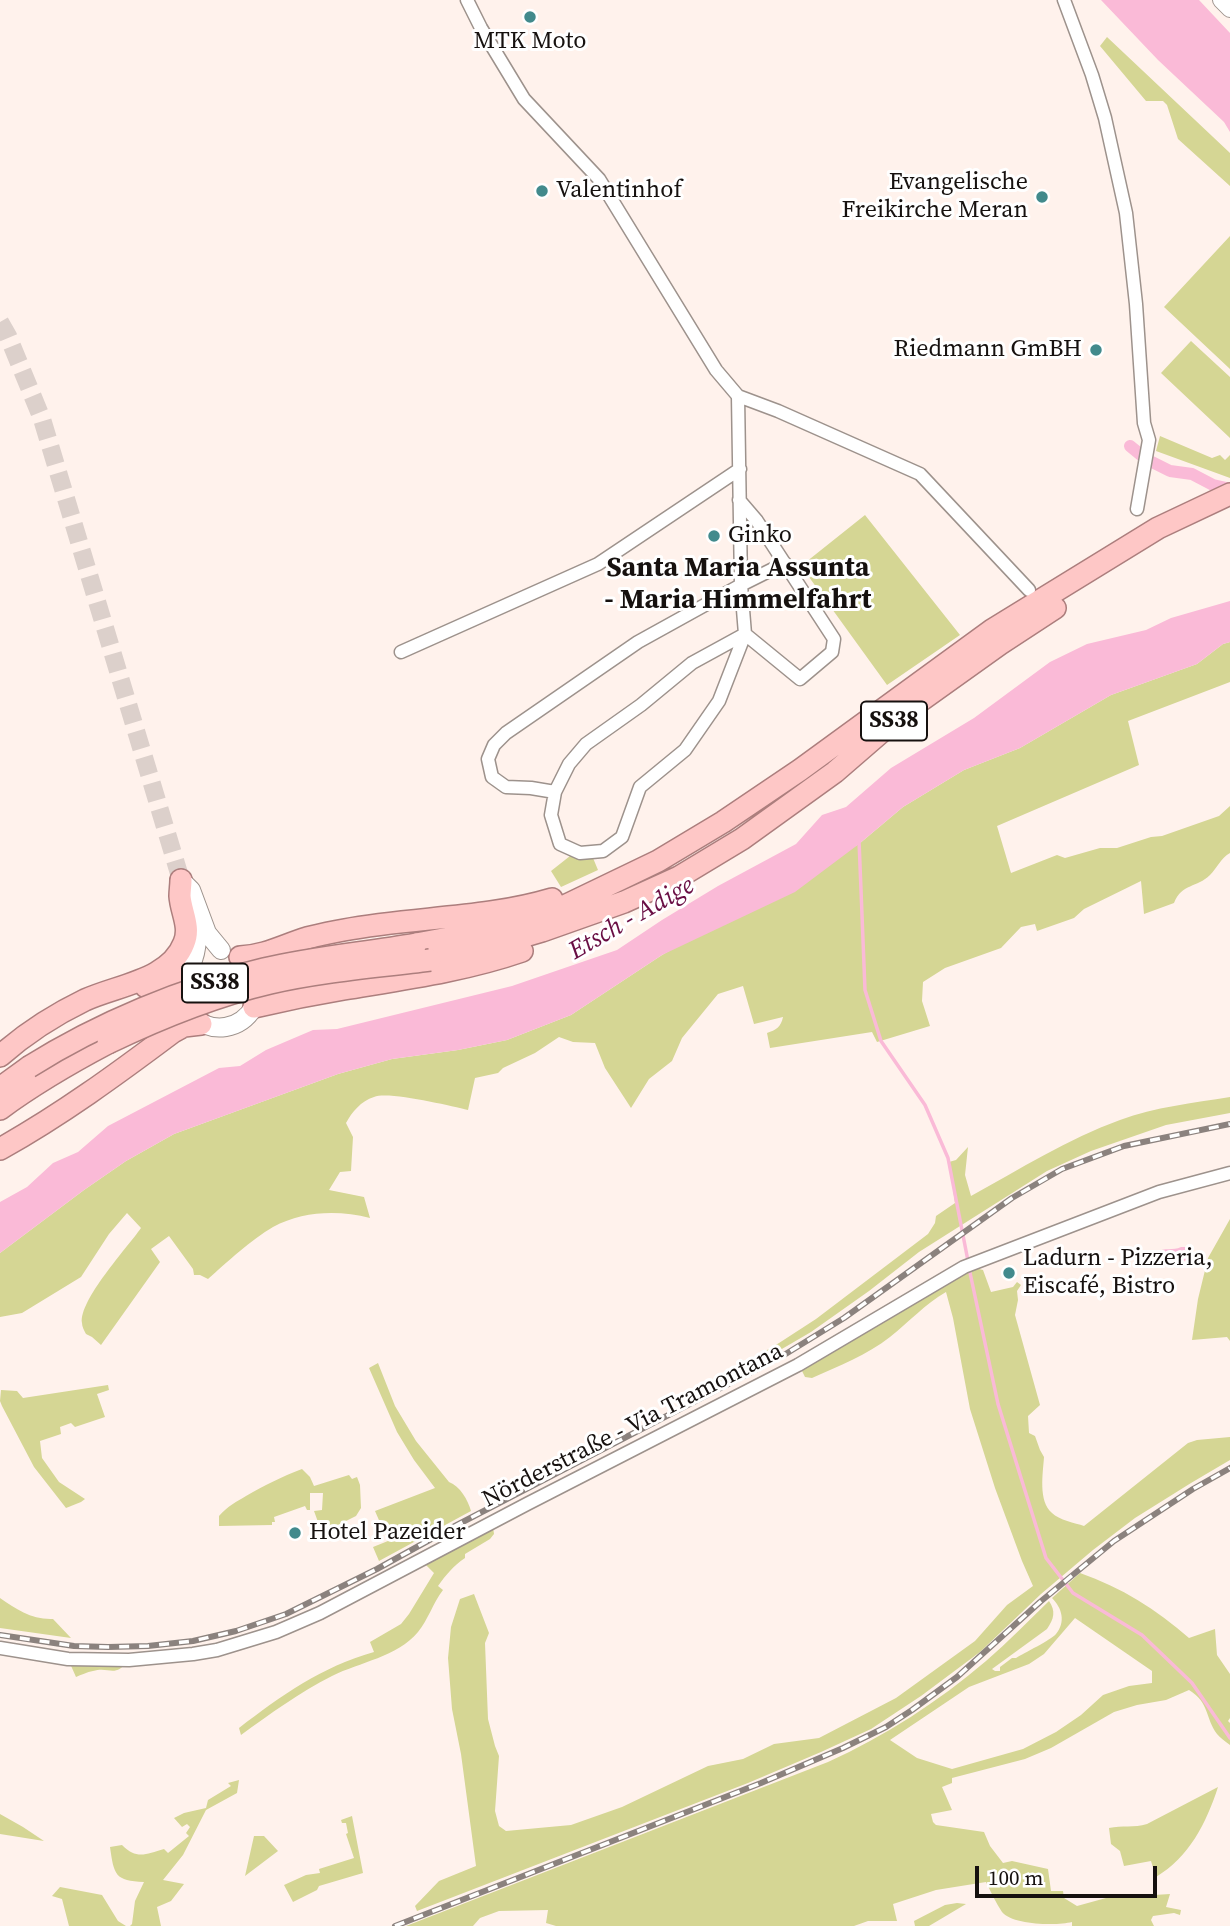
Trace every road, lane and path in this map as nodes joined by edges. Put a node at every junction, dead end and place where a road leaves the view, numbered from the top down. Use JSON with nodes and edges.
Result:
{"nodes":[{"id":1,"x":467,"y":0,"type":"edge"},
{"id":2,"x":1064,"y":0,"type":"edge"},
{"id":3,"x":1221,"y":0,"type":"edge"},
{"id":4,"x":1230,"y":9,"type":"edge"},
{"id":5,"x":738,"y":396,"type":"junction"},
{"id":6,"x":740,"y":469,"type":"junction"},
{"id":7,"x":1230,"y":494,"type":"edge"},
{"id":8,"x":740,"y":500,"type":"junction"},
{"id":9,"x":1230,"y":508,"type":"edge"},
{"id":10,"x":1137,"y":509,"type":"dead end"},
{"id":11,"x":1161,"y":533,"type":"junction"},
{"id":12,"x":785,"y":563,"type":"junction"},
{"id":13,"x":741,"y":585,"type":"junction"},
{"id":14,"x":1029,"y":590,"type":"dead end"},
{"id":15,"x":745,"y":634,"type":"junction"},
{"id":16,"x":401,"y":652,"type":"dead end"},
{"id":17,"x":555,"y":792,"type":"junction"},
{"id":18,"x":181,"y":880,"type":"junction"},
{"id":19,"x":602,"y":890,"type":"junction"},
{"id":20,"x":624,"y":901,"type":"junction"},
{"id":21,"x":423,"y":952,"type":"junction"},
{"id":22,"x":231,"y":953,"type":"junction"},
{"id":23,"x":187,"y":968,"type":"junction"},
{"id":24,"x":109,"y":991,"type":"junction"},
{"id":25,"x":254,"y":1006,"type":"joint"},
{"id":26,"x":195,"y":1019,"type":"joint"},
{"id":27,"x":0,"y":1056,"type":"edge"},
{"id":28,"x":0,"y":1088,"type":"edge"},
{"id":29,"x":0,"y":1109,"type":"edge"},
{"id":30,"x":9,"y":1145,"type":"edge"},
{"id":31,"x":0,"y":1157,"type":"edge"},
{"id":32,"x":1230,"y":1173,"type":"edge"},
{"id":33,"x":0,"y":1648,"type":"edge"}],
"edges":[{"from":1,"to":5,"type":"street"},
{"from":2,"to":10,"type":"street"},
{"from":3,"to":4,"type":"street"},
{"from":5,"to":6,"type":"street"},
{"from":5,"to":14,"type":"street"},
{"from":6,"to":8,"type":"street"},
{"from":6,"to":16,"type":"street"},
{"from":7,"to":11,"type":"highway","number":"SS38"},
{"from":8,"to":12,"type":"street"},
{"from":8,"to":13,"type":"street"},
{"from":9,"to":11,"type":"highway","number":"SS38"},
{"from":11,"to":19,"type":"highway","number":"SS38"},
{"from":11,"to":20,"type":"highway","number":"SS38"},
{"from":12,"to":13,"type":"street"},
{"from":12,"to":15,"type":"street"},
{"from":13,"to":15,"type":"street"},
{"from":13,"to":17,"type":"street"},
{"from":15,"to":17,"type":"street"},
{"from":15,"to":17,"type":"street"},
{"from":18,"to":22,"type":"main road"},
{"from":18,"to":23,"type":"main road"},
{"from":18,"to":24,"type":"highway"},
{"from":19,"to":21,"type":"highway","number":"SS38"},
{"from":19,"to":22,"type":"highway"},
{"from":20,"to":21,"type":"highway","number":"SS38"},
{"from":20,"to":25,"type":"highway"},
{"from":21,"to":28,"type":"highway","number":"SS38","bridge":true},
{"from":21,"to":29,"type":"highway","number":"SS38","bridge":true},
{"from":22,"to":23,"type":"main road"},
{"from":23,"to":24,"type":"highway"},
{"from":24,"to":27,"type":"highway"},
{"from":25,"to":26,"type":"main road"},
{"from":26,"to":30,"type":"highway"},
{"from":30,"to":31,"type":"highway"},
{"from":32,"to":33,"type":"street","name":"Nörderstraße - Via Tramontana"}]}
